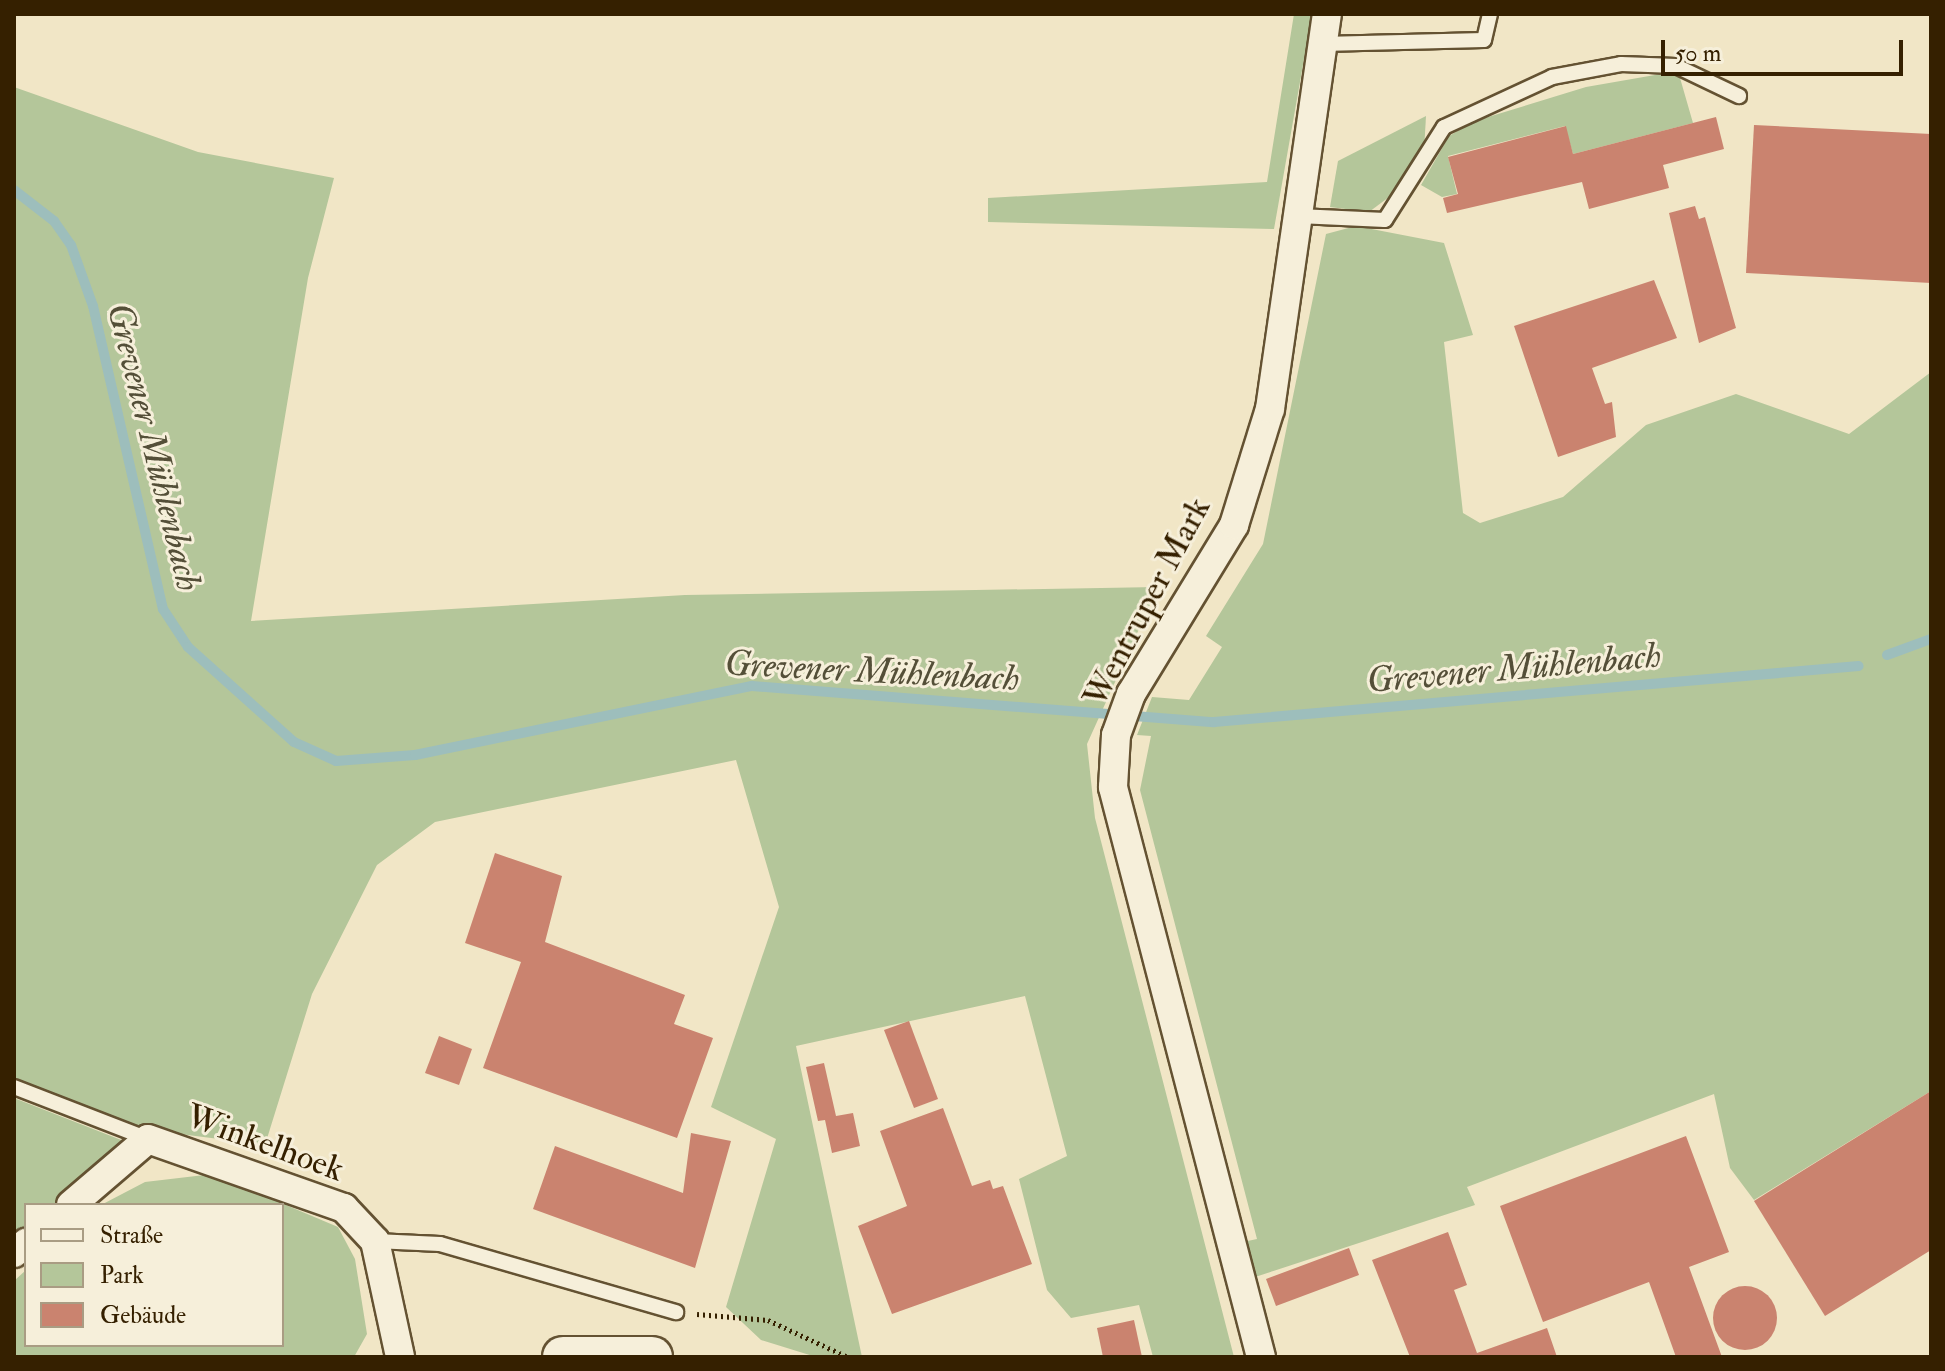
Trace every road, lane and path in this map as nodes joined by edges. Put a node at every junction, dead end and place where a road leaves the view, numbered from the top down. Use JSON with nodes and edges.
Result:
{"nodes":[{"id":1,"x":1327,"y":14,"type":"edge"},
{"id":2,"x":1490,"y":14,"type":"edge"},
{"id":3,"x":1322,"y":44,"type":"junction"},
{"id":4,"x":1739,"y":96,"type":"dead end"},
{"id":5,"x":1298,"y":216,"type":"junction"},
{"id":6,"x":14,"y":1087,"type":"edge"},
{"id":7,"x":148,"y":1139,"type":"junction"},
{"id":8,"x":73,"y":1203,"type":"edge"},
{"id":9,"x":375,"y":1241,"type":"junction"},
{"id":10,"x":676,"y":1312,"type":"joint"},
{"id":11,"x":400,"y":1357,"type":"edge"},
{"id":12,"x":563,"y":1357,"type":"edge"},
{"id":13,"x":652,"y":1357,"type":"edge"},
{"id":14,"x":848,"y":1357,"type":"edge"},
{"id":15,"x":1261,"y":1357,"type":"edge"}],
"edges":[{"from":1,"to":3,"type":"street","name":"Wentruper Mark"},
{"from":2,"to":3,"type":"lane"},
{"from":3,"to":5,"type":"street","name":"Wentruper Mark"},
{"from":4,"to":5,"type":"lane"},
{"from":5,"to":15,"type":"street","name":"Wentruper Mark"},
{"from":6,"to":7,"type":"lane"},
{"from":7,"to":8,"type":"street","name":"Winkelhoek"},
{"from":7,"to":9,"type":"street","name":"Winkelhoek"},
{"from":9,"to":10,"type":"lane"},
{"from":9,"to":11,"type":"street"},
{"from":10,"to":14,"type":"path"},
{"from":12,"to":13,"type":"street"}]}
